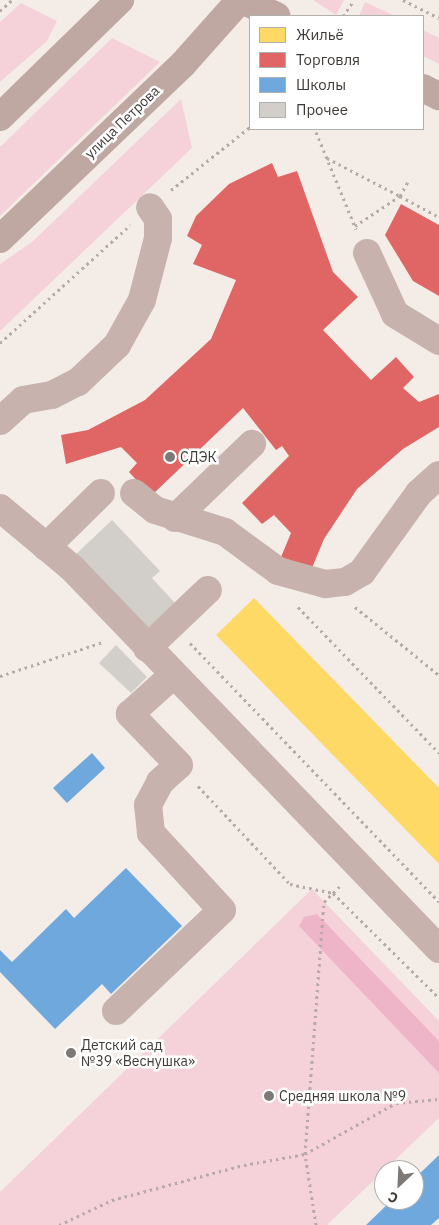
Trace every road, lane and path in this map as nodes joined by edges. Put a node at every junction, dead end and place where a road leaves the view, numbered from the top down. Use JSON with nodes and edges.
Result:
{"nodes":[{"id":1,"x":12,"y":0,"type":"edge"},
{"id":2,"x":120,"y":0,"type":"edge"},
{"id":3,"x":241,"y":0,"type":"edge"},
{"id":4,"x":354,"y":0,"type":"edge"},
{"id":5,"x":403,"y":0,"type":"edge"},
{"id":6,"x":0,"y":11,"type":"edge"},
{"id":7,"x":274,"y":15,"type":"edge"},
{"id":8,"x":343,"y":15,"type":"edge"},
{"id":9,"x":439,"y":18,"type":"edge"},
{"id":10,"x":424,"y":88,"type":"edge"},
{"id":11,"x":439,"y":96,"type":"edge"},
{"id":12,"x":0,"y":118,"type":"edge"},
{"id":13,"x":249,"y":128,"type":"edge"},
{"id":14,"x":316,"y":132,"type":"dead end"},
{"id":15,"x":326,"y":157,"type":"junction"},
{"id":16,"x":409,"y":180,"type":"dead end"},
{"id":17,"x":400,"y":196,"type":"junction"},
{"id":18,"x":150,"y":207,"type":"junction"},
{"id":19,"x":439,"y":217,"type":"edge"},
{"id":20,"x":355,"y":226,"type":"junction"},
{"id":21,"x":0,"y":239,"type":"edge"},
{"id":22,"x":367,"y":253,"type":"joint"},
{"id":23,"x":439,"y":341,"type":"edge"},
{"id":24,"x":0,"y":343,"type":"edge"},
{"id":25,"x":0,"y":421,"type":"edge"},
{"id":26,"x":252,"y":444,"type":"dead end"},
{"id":27,"x":439,"y":475,"type":"edge"},
{"id":28,"x":101,"y":493,"type":"dead end"},
{"id":29,"x":134,"y":493,"type":"dead end"},
{"id":30,"x":0,"y":508,"type":"edge"},
{"id":31,"x":175,"y":518,"type":"junction"},
{"id":32,"x":46,"y":547,"type":"junction"},
{"id":33,"x":325,"y":584,"type":"junction"},
{"id":34,"x":208,"y":590,"type":"dead end"},
{"id":35,"x":294,"y":603,"type":"dead end"},
{"id":36,"x":172,"y":624,"type":"junction"},
{"id":37,"x":140,"y":640,"type":"junction"},
{"id":38,"x":173,"y":675,"type":"junction"},
{"id":39,"x":439,"y":675,"type":"edge"},
{"id":40,"x":0,"y":676,"type":"edge"},
{"id":41,"x":439,"y":753,"type":"edge"},
{"id":42,"x":178,"y":765,"type":"junction"},
{"id":43,"x":358,"y":868,"type":"junction"},
{"id":44,"x":333,"y":893,"type":"junction"},
{"id":45,"x":439,"y":902,"type":"edge"},
{"id":46,"x":439,"y":949,"type":"edge"},
{"id":47,"x":439,"y":998,"type":"edge"},
{"id":48,"x":116,"y":1010,"type":"dead end"},
{"id":49,"x":439,"y":1099,"type":"edge"},
{"id":50,"x":305,"y":1154,"type":"junction"},
{"id":51,"x":59,"y":1225,"type":"edge"},
{"id":52,"x":316,"y":1225,"type":"edge"}],
"edges":[{"from":1,"to":6,"type":"path"},
{"from":2,"to":12,"type":"main road"},
{"from":3,"to":7,"type":"main road"},
{"from":3,"to":21,"type":"main road","name":"улица Петрова"},
{"from":4,"to":8,"type":"path"},
{"from":5,"to":9,"type":"path"},
{"from":10,"to":11,"type":"main road"},
{"from":13,"to":18,"type":"path"},
{"from":14,"to":15,"type":"path"},
{"from":15,"to":17,"type":"path"},
{"from":15,"to":20,"type":"path"},
{"from":16,"to":17,"type":"path"},
{"from":17,"to":19,"type":"path"},
{"from":17,"to":20,"type":"path"},
{"from":18,"to":24,"type":"path"},
{"from":18,"to":25,"type":"lane"},
{"from":20,"to":22,"type":"path"},
{"from":22,"to":23,"type":"lane"},
{"from":26,"to":31,"type":"lane"},
{"from":27,"to":33,"type":"lane"},
{"from":28,"to":32,"type":"lane"},
{"from":29,"to":31,"type":"lane"},
{"from":30,"to":32,"type":"lane"},
{"from":31,"to":33,"type":"lane"},
{"from":32,"to":37,"type":"lane"},
{"from":33,"to":39,"type":"path"},
{"from":34,"to":36,"type":"lane"},
{"from":35,"to":41,"type":"path"},
{"from":36,"to":37,"type":"lane"},
{"from":36,"to":45,"type":"path"},
{"from":37,"to":38,"type":"lane"},
{"from":37,"to":40,"type":"path"},
{"from":38,"to":42,"type":"lane"},
{"from":38,"to":43,"type":"lane"},
{"from":42,"to":44,"type":"path"},
{"from":42,"to":48,"type":"lane"},
{"from":43,"to":44,"type":"path"},
{"from":43,"to":46,"type":"lane"},
{"from":44,"to":47,"type":"path"},
{"from":44,"to":50,"type":"path"},
{"from":49,"to":50,"type":"path"},
{"from":50,"to":51,"type":"path"},
{"from":50,"to":52,"type":"path"}]}
